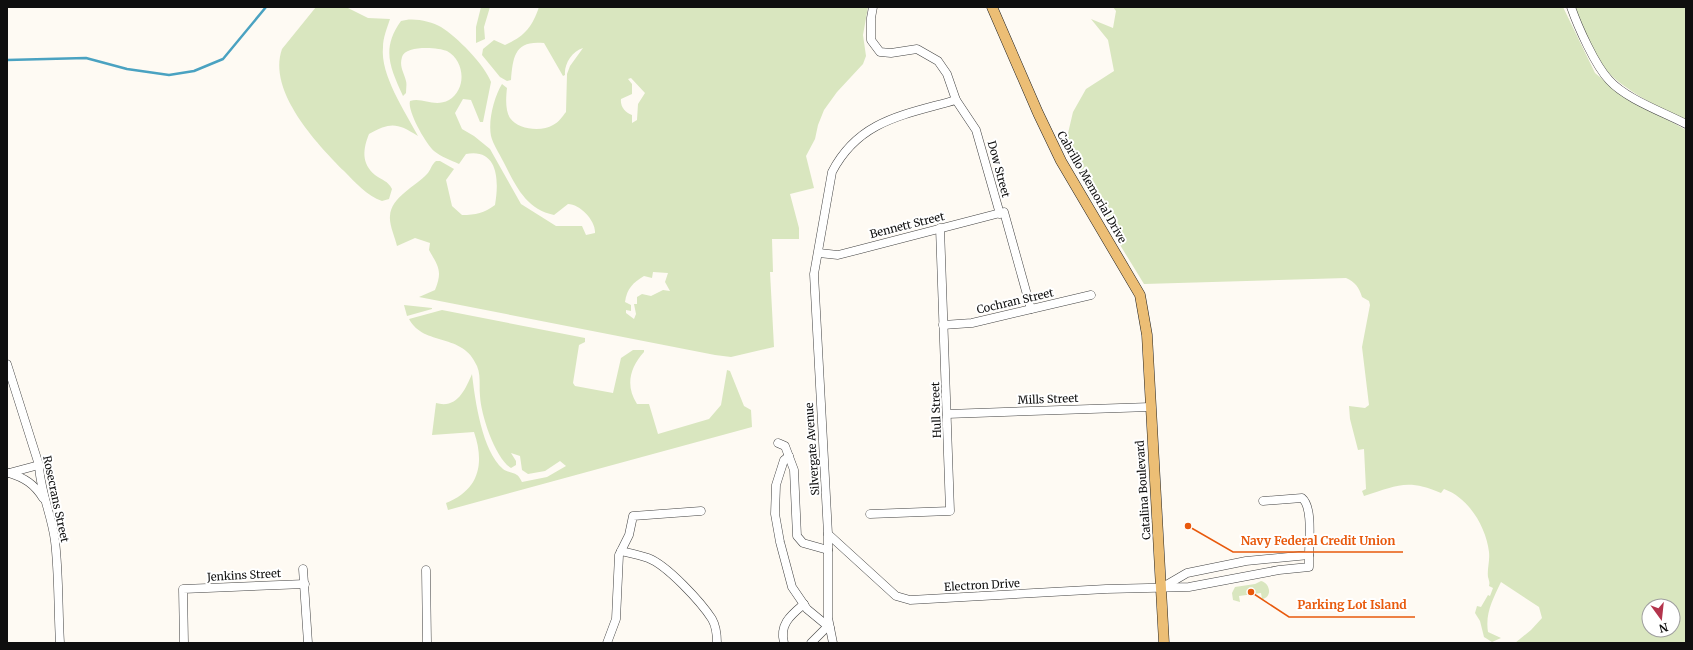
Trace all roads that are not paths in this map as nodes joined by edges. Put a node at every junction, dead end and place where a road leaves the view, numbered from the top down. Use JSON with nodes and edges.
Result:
{"nodes":[{"id":1,"x":873,"y":7,"type":"edge"},
{"id":2,"x":992,"y":7,"type":"edge"},
{"id":3,"x":1571,"y":7,"type":"edge"},
{"id":4,"x":956,"y":100,"type":"junction"},
{"id":5,"x":1686,"y":124,"type":"edge"},
{"id":6,"x":1000,"y":214,"type":"junction"},
{"id":7,"x":940,"y":228,"type":"junction"},
{"id":8,"x":819,"y":253,"type":"junction"},
{"id":9,"x":1091,"y":295,"type":"dead end"},
{"id":10,"x":1031,"y":309,"type":"junction"},
{"id":11,"x":943,"y":325,"type":"junction"},
{"id":12,"x":1147,"y":335,"type":"joint"},
{"id":13,"x":7,"y":364,"type":"edge"},
{"id":14,"x":1150,"y":407,"type":"junction"},
{"id":15,"x":946,"y":414,"type":"junction"},
{"id":16,"x":778,"y":443,"type":"dead end"},
{"id":17,"x":789,"y":456,"type":"junction"},
{"id":18,"x":39,"y":465,"type":"junction"},
{"id":19,"x":8,"y":474,"type":"edge"},
{"id":20,"x":1263,"y":501,"type":"dead end"},
{"id":21,"x":48,"y":508,"type":"junction"},
{"id":22,"x":701,"y":511,"type":"dead end"},
{"id":23,"x":870,"y":514,"type":"dead end"},
{"id":24,"x":828,"y":534,"type":"junction"},
{"id":25,"x":828,"y":550,"type":"junction"},
{"id":26,"x":621,"y":551,"type":"junction"},
{"id":27,"x":1309,"y":555,"type":"junction"},
{"id":28,"x":303,"y":569,"type":"dead end"},
{"id":29,"x":426,"y":570,"type":"dead end"},
{"id":30,"x":305,"y":584,"type":"junction"},
{"id":31,"x":1162,"y":587,"type":"junction"},
{"id":32,"x":804,"y":604,"type":"junction"},
{"id":33,"x":829,"y":627,"type":"junction"},
{"id":34,"x":60,"y":643,"type":"edge"},
{"id":35,"x":184,"y":643,"type":"edge"},
{"id":36,"x":308,"y":643,"type":"edge"},
{"id":37,"x":427,"y":643,"type":"edge"},
{"id":38,"x":607,"y":643,"type":"edge"},
{"id":39,"x":718,"y":643,"type":"edge"},
{"id":40,"x":784,"y":643,"type":"edge"},
{"id":41,"x":811,"y":643,"type":"edge"},
{"id":42,"x":833,"y":643,"type":"edge"},
{"id":43,"x":1164,"y":643,"type":"edge"}],
"edges":[{"from":1,"to":4,"type":"street","name":"Dow Street"},
{"from":2,"to":12,"type":"main road","name":"Cabrillo Memorial Drive"},
{"from":3,"to":5,"type":"street"},
{"from":4,"to":6,"type":"street","name":"Dow Street"},
{"from":4,"to":8,"type":"street","name":"Silvergate Avenue"},
{"from":6,"to":7,"type":"street","name":"Bennett Street"},
{"from":6,"to":10,"type":"street","name":"Dow Street"},
{"from":7,"to":8,"type":"street","name":"Bennett Street"},
{"from":7,"to":11,"type":"street","name":"Hull Street"},
{"from":8,"to":24,"type":"street","name":"Silvergate Avenue"},
{"from":9,"to":10,"type":"street","name":"Cochran Street"},
{"from":10,"to":11,"type":"street","name":"Cochran Street"},
{"from":11,"to":15,"type":"street","name":"Hull Street"},
{"from":12,"to":14,"type":"main road","name":"Catalina Boulevard"},
{"from":13,"to":18,"type":"street","name":"Rosecrans Street"},
{"from":14,"to":15,"type":"street","name":"Mills Street"},
{"from":14,"to":31,"type":"main road","name":"Catalina Boulevard"},
{"from":15,"to":23,"type":"street","name":"Hull Street"},
{"from":16,"to":17,"type":"street"},
{"from":17,"to":25,"type":"street"},
{"from":17,"to":32,"type":"street"},
{"from":18,"to":19,"type":"street"},
{"from":18,"to":21,"type":"street","name":"Rosecrans Street"},
{"from":19,"to":21,"type":"street"},
{"from":20,"to":27,"type":"street"},
{"from":21,"to":34,"type":"street","name":"Rosecrans Street"},
{"from":22,"to":26,"type":"street"},
{"from":24,"to":25,"type":"street","name":"Silvergate Avenue"},
{"from":24,"to":31,"type":"street","name":"Electron Drive"},
{"from":25,"to":33,"type":"street","name":"Silvergate Avenue"},
{"from":26,"to":38,"type":"street"},
{"from":26,"to":39,"type":"street"},
{"from":27,"to":31,"type":"street","name":"Electron Drive"},
{"from":27,"to":31,"type":"street","name":"Electron Drive"},
{"from":28,"to":30,"type":"street"},
{"from":29,"to":37,"type":"street"},
{"from":30,"to":35,"type":"street","name":"Jenkins Street"},
{"from":30,"to":36,"type":"street"},
{"from":31,"to":43,"type":"main road","name":"Catalina Boulevard"},
{"from":32,"to":33,"type":"street"},
{"from":32,"to":40,"type":"street"},
{"from":33,"to":41,"type":"street"},
{"from":33,"to":42,"type":"street","name":"Silvergate Avenue"}]}
